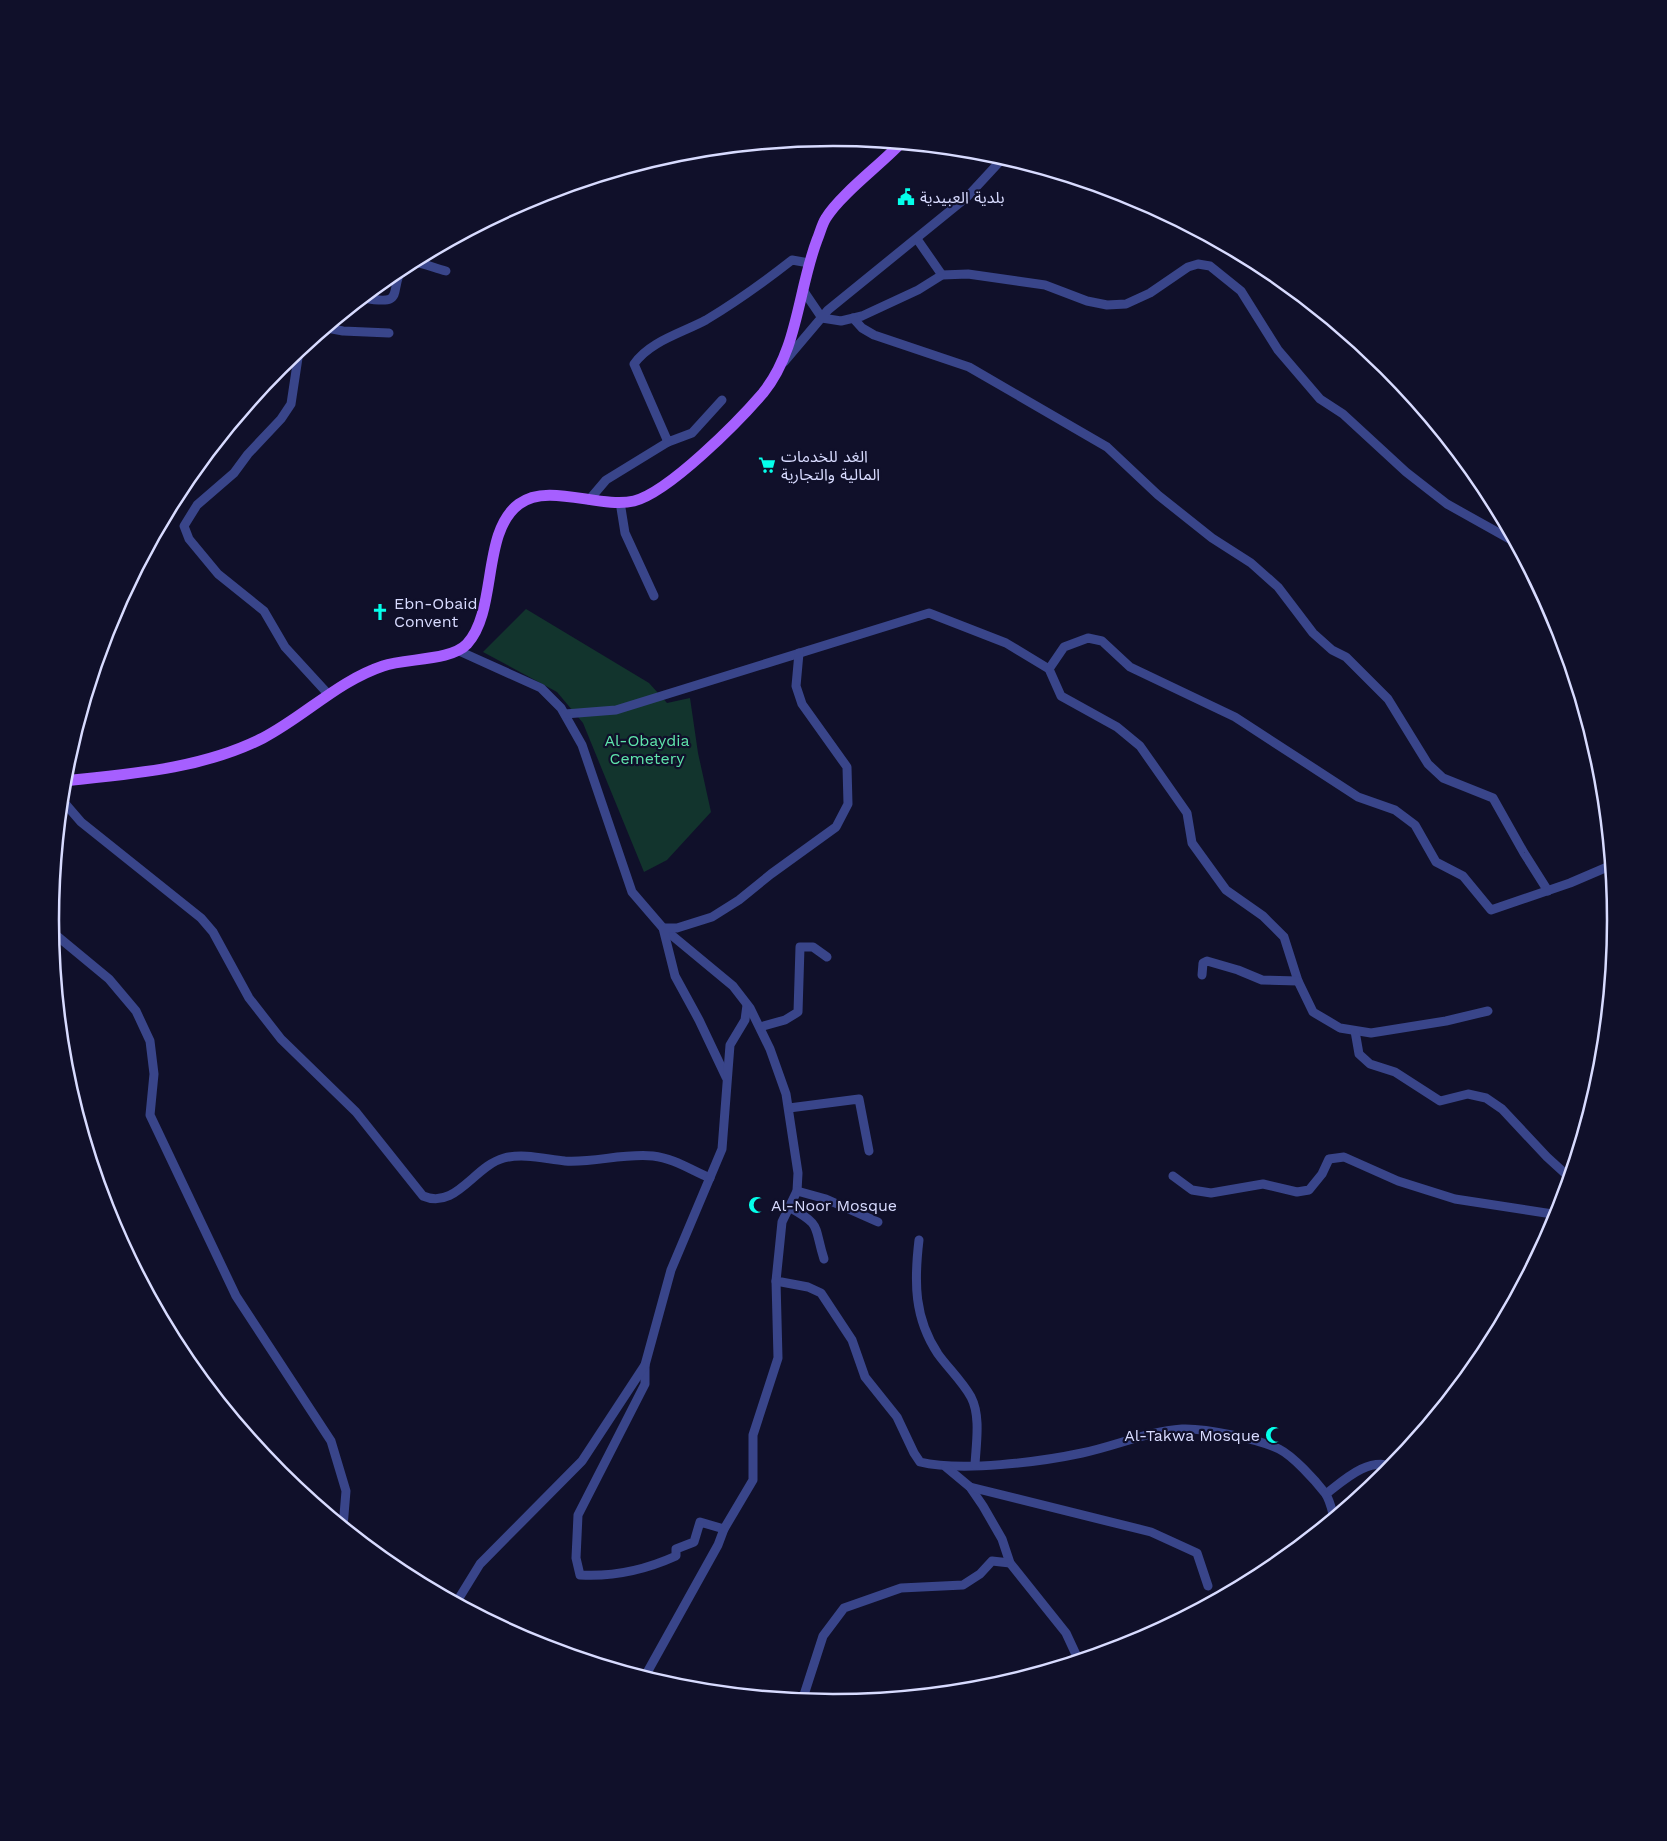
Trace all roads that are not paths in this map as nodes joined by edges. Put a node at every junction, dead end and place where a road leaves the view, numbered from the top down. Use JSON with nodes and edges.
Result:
{"nodes":[{"id":1,"x":896,"y":148,"type":"edge"},
{"id":2,"x":998,"y":164,"type":"edge"},
{"id":3,"x":917,"y":239,"type":"junction"},
{"id":4,"x":424,"y":263,"type":"edge"},
{"id":5,"x":809,"y":263,"type":"junction"},
{"id":6,"x":446,"y":271,"type":"dead end"},
{"id":7,"x":942,"y":275,"type":"junction"},
{"id":8,"x":399,"y":279,"type":"edge"},
{"id":9,"x":803,"y":290,"type":"junction"},
{"id":10,"x":371,"y":299,"type":"edge"},
{"id":11,"x":822,"y":318,"type":"junction"},
{"id":12,"x":853,"y":318,"type":"junction"},
{"id":13,"x":334,"y":329,"type":"edge"},
{"id":14,"x":389,"y":333,"type":"dead end"},
{"id":15,"x":297,"y":362,"type":"edge"},
{"id":16,"x":784,"y":362,"type":"junction"},
{"id":17,"x":722,"y":400,"type":"dead end"},
{"id":18,"x":668,"y":442,"type":"junction"},
{"id":19,"x":589,"y":500,"type":"junction"},
{"id":20,"x":620,"y":502,"type":"junction"},
{"id":21,"x":1506,"y":537,"type":"edge"},
{"id":22,"x":654,"y":596,"type":"dead end"},
{"id":23,"x":458,"y":651,"type":"junction"},
{"id":24,"x":799,"y":653,"type":"junction"},
{"id":25,"x":1049,"y":669,"type":"junction"},
{"id":26,"x":329,"y":694,"type":"junction"},
{"id":27,"x":565,"y":714,"type":"junction"},
{"id":28,"x":72,"y":780,"type":"edge"},
{"id":29,"x":67,"y":806,"type":"edge"},
{"id":30,"x":1607,"y":867,"type":"edge"},
{"id":31,"x":1548,"y":891,"type":"junction"},
{"id":32,"x":663,"y":928,"type":"junction"},
{"id":33,"x":59,"y":939,"type":"edge"},
{"id":34,"x":827,"y":957,"type":"dead end"},
{"id":35,"x":1202,"y":975,"type":"dead end"},
{"id":36,"x":1298,"y":982,"type":"junction"},
{"id":37,"x":747,"y":1004,"type":"junction"},
{"id":38,"x":1488,"y":1010,"type":"dead end"},
{"id":39,"x":760,"y":1027,"type":"junction"},
{"id":40,"x":1355,"y":1031,"type":"junction"},
{"id":41,"x":727,"y":1079,"type":"junction"},
{"id":42,"x":789,"y":1108,"type":"junction"},
{"id":43,"x":869,"y":1151,"type":"dead end"},
{"id":44,"x":1566,"y":1174,"type":"edge"},
{"id":45,"x":1173,"y":1176,"type":"dead end"},
{"id":46,"x":710,"y":1178,"type":"junction"},
{"id":47,"x":797,"y":1191,"type":"junction"},
{"id":48,"x":788,"y":1207,"type":"junction"},
{"id":49,"x":1550,"y":1214,"type":"edge"},
{"id":50,"x":878,"y":1222,"type":"dead end"},
{"id":51,"x":919,"y":1240,"type":"dead end"},
{"id":52,"x":824,"y":1259,"type":"dead end"},
{"id":53,"x":776,"y":1281,"type":"junction"},
{"id":54,"x":645,"y":1365,"type":"junction"},
{"id":55,"x":1385,"y":1464,"type":"edge"},
{"id":56,"x":975,"y":1465,"type":"junction"},
{"id":57,"x":946,"y":1467,"type":"junction"},
{"id":58,"x":970,"y":1488,"type":"junction"},
{"id":59,"x":1326,"y":1494,"type":"junction"},
{"id":60,"x":1332,"y":1513,"type":"edge"},
{"id":61,"x":344,"y":1520,"type":"edge"},
{"id":62,"x":724,"y":1529,"type":"junction"},
{"id":63,"x":1010,"y":1563,"type":"junction"},
{"id":64,"x":1208,"y":1586,"type":"dead end"},
{"id":65,"x":459,"y":1598,"type":"edge"},
{"id":66,"x":1077,"y":1656,"type":"edge"},
{"id":67,"x":647,"y":1672,"type":"edge"},
{"id":68,"x":804,"y":1694,"type":"edge"}],
"edges":[{"from":1,"to":5,"type":"main road"},
{"from":2,"to":3,"type":"street"},
{"from":3,"to":7,"type":"street"},
{"from":3,"to":11,"type":"street"},
{"from":4,"to":6,"type":"street"},
{"from":5,"to":9,"type":"main road"},
{"from":5,"to":18,"type":"street"},
{"from":7,"to":12,"type":"street"},
{"from":7,"to":21,"type":"street"},
{"from":8,"to":10,"type":"street"},
{"from":9,"to":11,"type":"street"},
{"from":9,"to":16,"type":"main road"},
{"from":11,"to":12,"type":"street"},
{"from":11,"to":16,"type":"street"},
{"from":12,"to":31,"type":"street"},
{"from":13,"to":14,"type":"street"},
{"from":15,"to":26,"type":"street"},
{"from":16,"to":20,"type":"main road"},
{"from":17,"to":18,"type":"street"},
{"from":18,"to":19,"type":"street"},
{"from":19,"to":20,"type":"main road"},
{"from":19,"to":23,"type":"main road"},
{"from":20,"to":22,"type":"street"},
{"from":23,"to":26,"type":"main road"},
{"from":23,"to":27,"type":"street"},
{"from":24,"to":25,"type":"street"},
{"from":24,"to":27,"type":"street"},
{"from":24,"to":32,"type":"street"},
{"from":25,"to":31,"type":"street"},
{"from":25,"to":36,"type":"street"},
{"from":26,"to":28,"type":"main road"},
{"from":27,"to":32,"type":"street"},
{"from":29,"to":46,"type":"street"},
{"from":30,"to":31,"type":"street"},
{"from":32,"to":37,"type":"street"},
{"from":32,"to":41,"type":"street"},
{"from":33,"to":61,"type":"street"},
{"from":34,"to":39,"type":"street"},
{"from":35,"to":36,"type":"street"},
{"from":36,"to":40,"type":"street"},
{"from":37,"to":39,"type":"street"},
{"from":37,"to":41,"type":"street"},
{"from":38,"to":40,"type":"street"},
{"from":39,"to":42,"type":"street"},
{"from":40,"to":44,"type":"street"},
{"from":41,"to":46,"type":"street"},
{"from":42,"to":43,"type":"street"},
{"from":42,"to":47,"type":"street"},
{"from":45,"to":49,"type":"street"},
{"from":46,"to":54,"type":"street"},
{"from":47,"to":48,"type":"street"},
{"from":47,"to":50,"type":"street"},
{"from":48,"to":52,"type":"street"},
{"from":48,"to":53,"type":"street"},
{"from":51,"to":56,"type":"street"},
{"from":53,"to":57,"type":"street"},
{"from":53,"to":62,"type":"street"},
{"from":54,"to":62,"type":"street"},
{"from":54,"to":65,"type":"street"},
{"from":55,"to":59,"type":"street"},
{"from":56,"to":57,"type":"street"},
{"from":56,"to":59,"type":"street"},
{"from":57,"to":58,"type":"street"},
{"from":58,"to":63,"type":"street"},
{"from":58,"to":64,"type":"street"},
{"from":59,"to":60,"type":"street"},
{"from":62,"to":67,"type":"street"},
{"from":63,"to":66,"type":"street"},
{"from":63,"to":68,"type":"street"}]}
